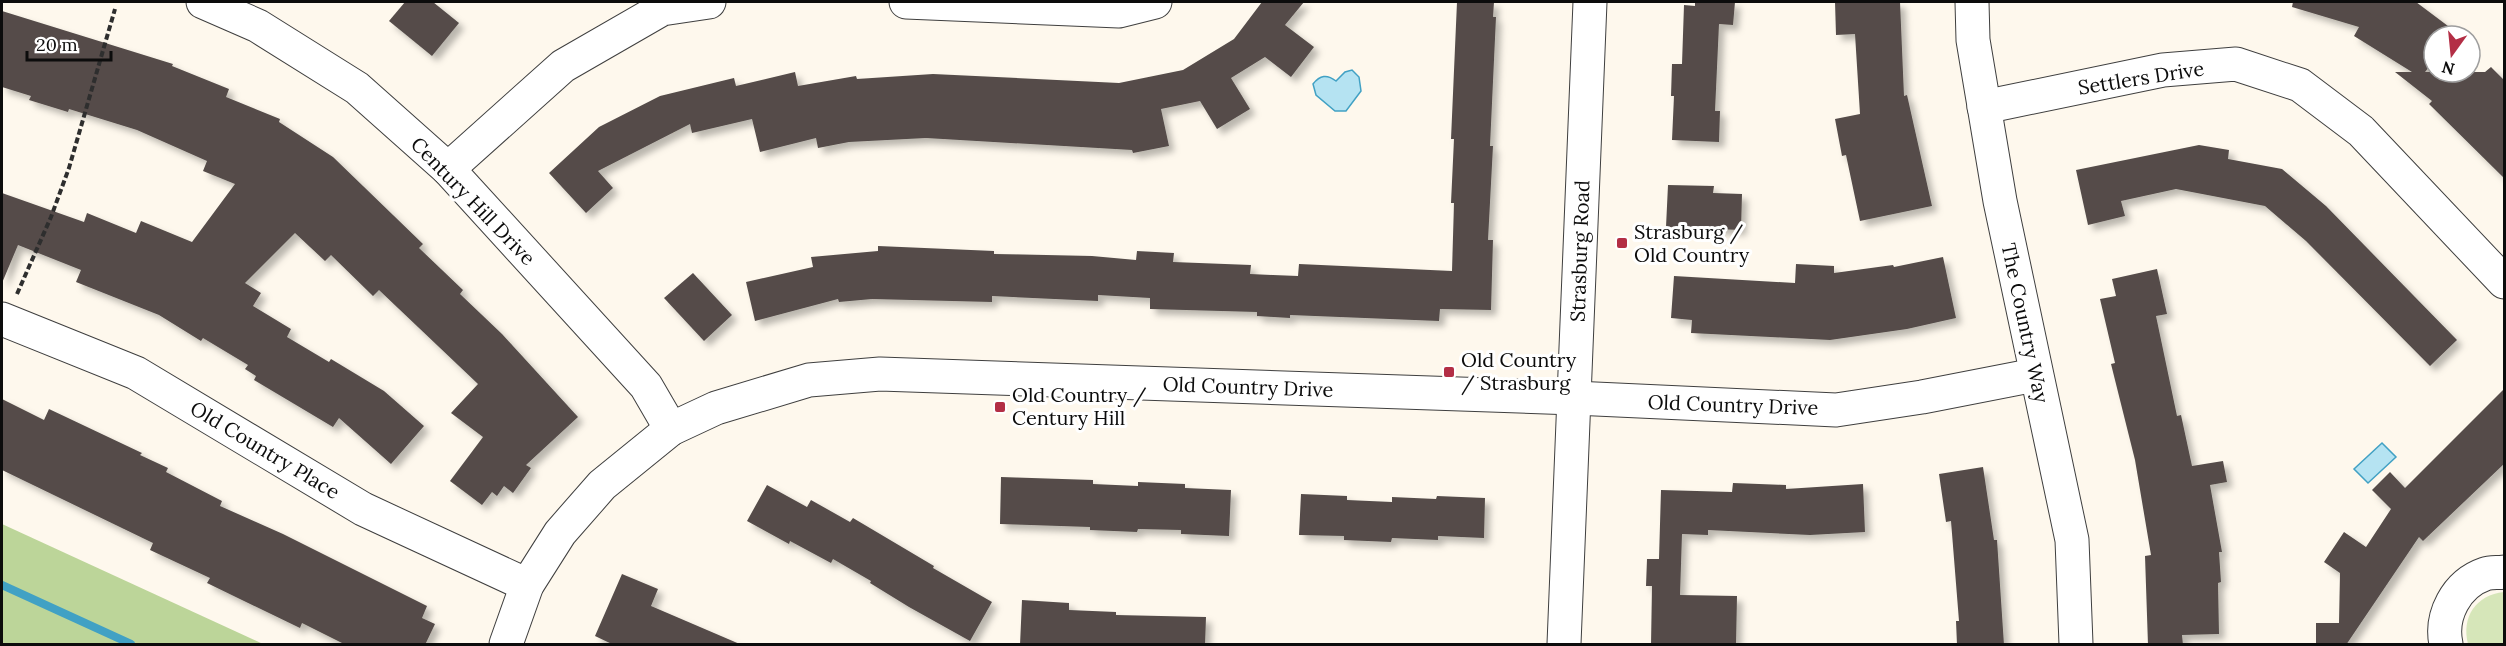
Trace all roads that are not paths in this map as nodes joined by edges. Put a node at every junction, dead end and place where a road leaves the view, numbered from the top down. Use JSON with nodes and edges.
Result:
{"nodes":[{"id":1,"x":203,"y":2,"type":"edge"},
{"id":2,"x":709,"y":2,"type":"edge"},
{"id":3,"x":906,"y":2,"type":"edge"},
{"id":4,"x":1155,"y":2,"type":"edge"},
{"id":5,"x":1590,"y":2,"type":"edge"},
{"id":6,"x":1972,"y":2,"type":"edge"},
{"id":7,"x":1984,"y":107,"type":"junction"},
{"id":8,"x":448,"y":169,"type":"junction"},
{"id":9,"x":2505,"y":282,"type":"edge"},
{"id":10,"x":3,"y":320,"type":"edge"},
{"id":11,"x":2035,"y":375,"type":"junction"},
{"id":12,"x":1574,"y":398,"type":"junction"},
{"id":13,"x":671,"y":429,"type":"junction"},
{"id":14,"x":2505,"y":572,"type":"edge"},
{"id":15,"x":527,"y":585,"type":"junction"},
{"id":16,"x":506,"y":645,"type":"edge"},
{"id":17,"x":1564,"y":645,"type":"edge"},
{"id":18,"x":2076,"y":645,"type":"edge"},
{"id":19,"x":2446,"y":645,"type":"edge"}],
"edges":[{"from":1,"to":8,"type":"street","name":"Century Hill Drive"},
{"from":2,"to":8,"type":"street"},
{"from":3,"to":4,"type":"street"},
{"from":5,"to":12,"type":"street","name":"Strasburg Road"},
{"from":6,"to":7,"type":"street","name":"The Country Way"},
{"from":7,"to":9,"type":"street","name":"Settlers Drive"},
{"from":7,"to":11,"type":"street","name":"The Country Way"},
{"from":8,"to":13,"type":"street","name":"Century Hill Drive"},
{"from":10,"to":15,"type":"street","name":"Old Country Place"},
{"from":11,"to":12,"type":"street","name":"Old Country Drive"},
{"from":11,"to":18,"type":"street","name":"The Country Way"},
{"from":12,"to":13,"type":"street","name":"Old Country Drive"},
{"from":12,"to":17,"type":"street","name":"Strasburg Road"},
{"from":13,"to":15,"type":"street","name":"Old Country Drive"},
{"from":14,"to":19,"type":"street"},
{"from":15,"to":16,"type":"street","name":"Old Country Drive"}]}
